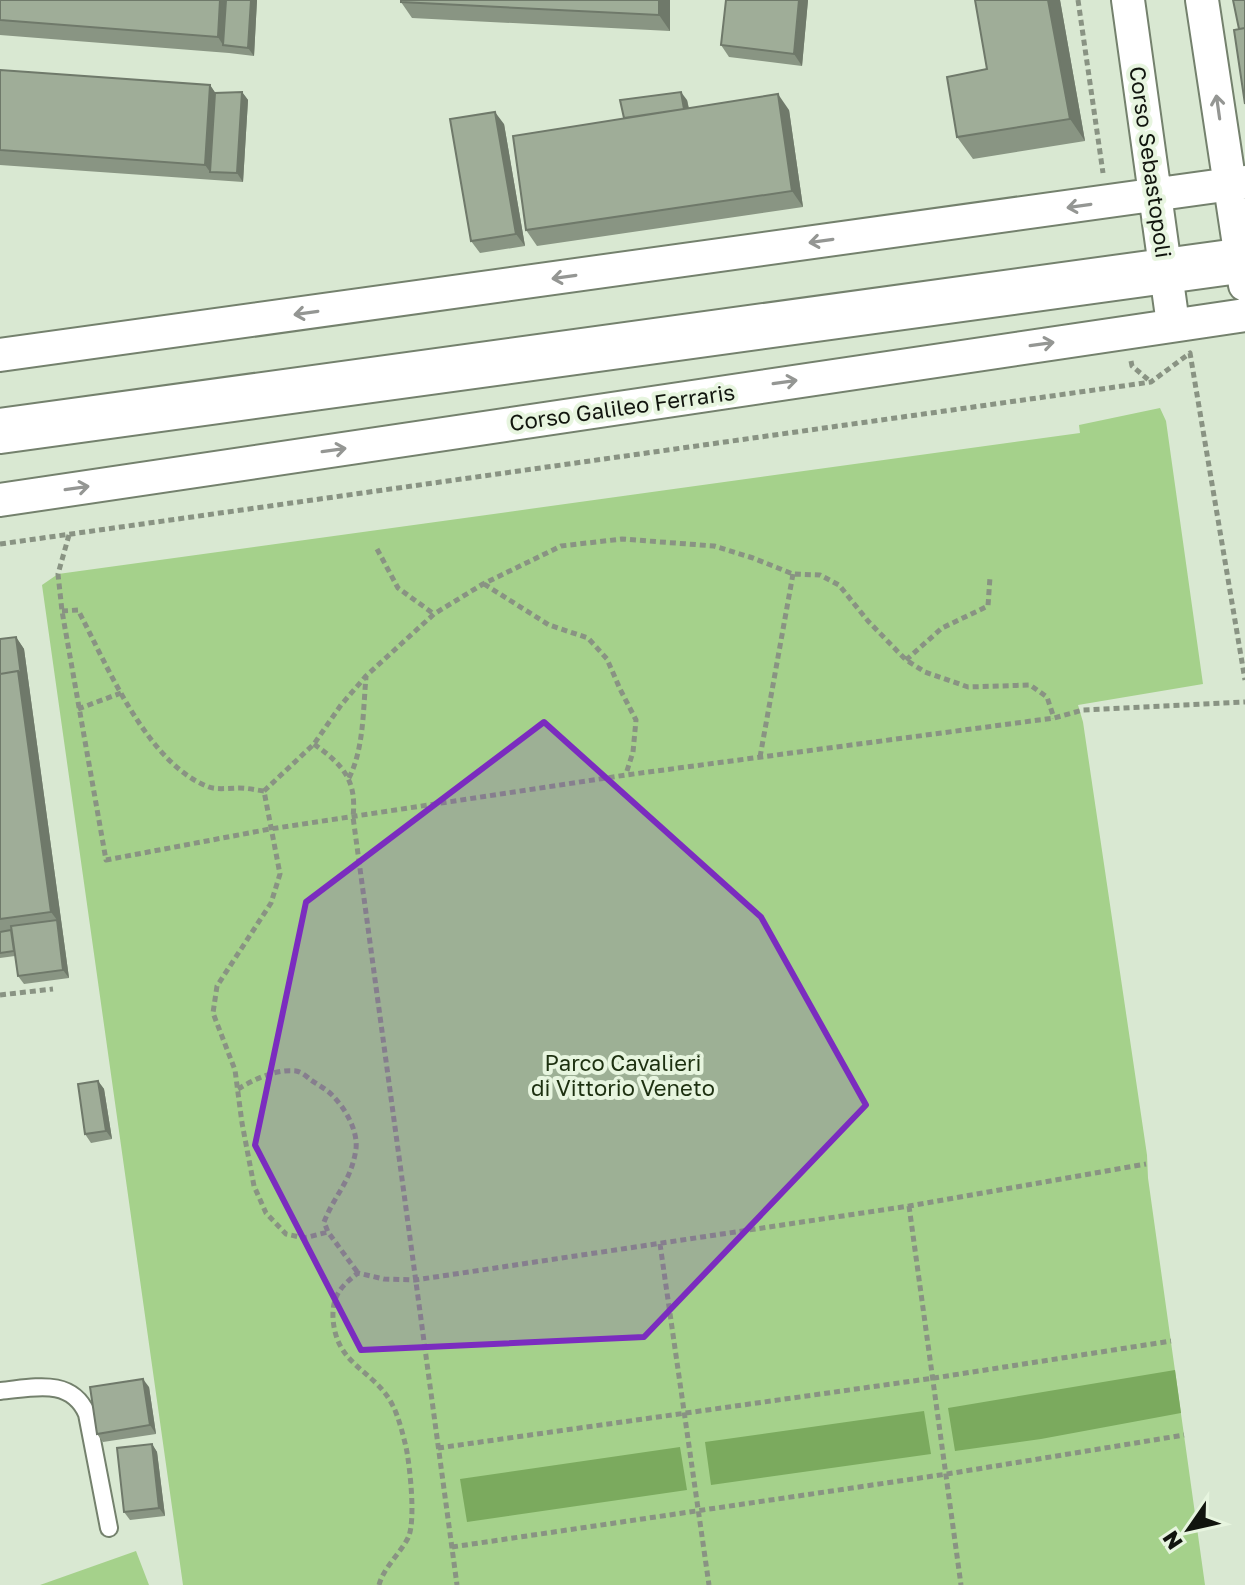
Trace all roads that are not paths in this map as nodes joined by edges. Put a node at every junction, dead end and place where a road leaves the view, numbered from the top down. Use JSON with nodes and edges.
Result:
{"nodes":[{"id":1,"x":1128,"y":0,"type":"edge"},
{"id":2,"x":1202,"y":0,"type":"edge"},
{"id":3,"x":1237,"y":183,"type":"edge"},
{"id":4,"x":1156,"y":195,"type":"junction"},
{"id":5,"x":1244,"y":268,"type":"edge"},
{"id":6,"x":1166,"y":271,"type":"junction"},
{"id":7,"x":1245,"y":315,"type":"edge"},
{"id":8,"x":1173,"y":324,"type":"junction"},
{"id":9,"x":0,"y":355,"type":"edge"},
{"id":10,"x":0,"y":431,"type":"edge"},
{"id":11,"x":0,"y":500,"type":"edge"},
{"id":12,"x":0,"y":1391,"type":"edge"},
{"id":13,"x":109,"y":1528,"type":"dead end"}],
"edges":[{"from":1,"to":4,"type":"street","name":"Corso Sebastopoli"},
{"from":3,"to":2,"type":"street","one_way":true},
{"from":3,"to":4,"type":"street"},
{"from":3,"to":5,"type":"street"},
{"from":4,"to":6,"type":"street","name":"Corso Sebastopoli"},
{"from":4,"to":9,"type":"street","one_way":true},
{"from":5,"to":6,"type":"main road"},
{"from":6,"to":8,"type":"street","name":"Corso Sebastopoli"},
{"from":6,"to":10,"type":"main road"},
{"from":7,"to":8,"type":"street","name":"Corso Galileo Ferraris"},
{"from":11,"to":8,"type":"street","name":"Corso Galileo Ferraris","one_way":true},
{"from":12,"to":13,"type":"lane"}]}
